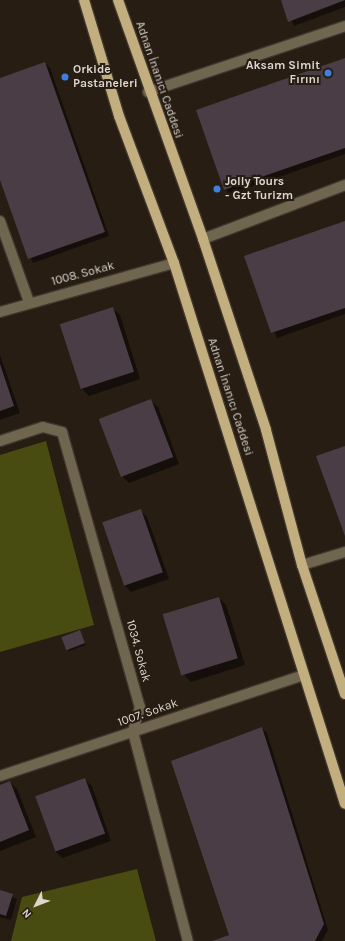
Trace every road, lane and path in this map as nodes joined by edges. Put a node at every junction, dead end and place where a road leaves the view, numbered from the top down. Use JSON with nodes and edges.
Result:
{"nodes":[{"id":1,"x":84,"y":0,"type":"edge"},
{"id":2,"x":118,"y":0,"type":"edge"},
{"id":3,"x":345,"y":26,"type":"edge"},
{"id":4,"x":148,"y":92,"type":"junction"},
{"id":5,"x":345,"y":185,"type":"edge"},
{"id":6,"x":0,"y":221,"type":"edge"},
{"id":7,"x":204,"y":239,"type":"junction"},
{"id":8,"x":174,"y":263,"type":"junction"},
{"id":9,"x":28,"y":302,"type":"junction"},
{"id":10,"x":0,"y":312,"type":"edge"},
{"id":11,"x":0,"y":441,"type":"edge"},
{"id":12,"x":345,"y":552,"type":"edge"},
{"id":13,"x":302,"y":565,"type":"junction"},
{"id":14,"x":304,"y":675,"type":"junction"},
{"id":15,"x":345,"y":694,"type":"edge"},
{"id":16,"x":133,"y":732,"type":"junction"},
{"id":17,"x":0,"y":776,"type":"edge"},
{"id":18,"x":345,"y":804,"type":"edge"},
{"id":19,"x":185,"y":940,"type":"edge"}],
"edges":[{"from":1,"to":8,"type":"main road","name":"Adnan İnanıcı Caddesi"},
{"from":2,"to":4,"type":"main road","name":"Adnan İnanıcı Caddesi"},
{"from":3,"to":4,"type":"street"},
{"from":4,"to":7,"type":"main road","name":"Adnan İnanıcı Caddesi"},
{"from":5,"to":7,"type":"street"},
{"from":6,"to":9,"type":"street"},
{"from":7,"to":13,"type":"main road","name":"Adnan İnanıcı Caddesi"},
{"from":8,"to":9,"type":"street","name":"1008. Sokak"},
{"from":8,"to":14,"type":"main road","name":"Adnan İnanıcı Caddesi"},
{"from":9,"to":10,"type":"street","name":"1008. Sokak"},
{"from":11,"to":16,"type":"street","name":"1034. Sokak"},
{"from":12,"to":13,"type":"street"},
{"from":13,"to":15,"type":"main road","name":"Adnan İnanıcı Caddesi"},
{"from":14,"to":16,"type":"street","name":"1007. Sokak"},
{"from":14,"to":18,"type":"main road","name":"Adnan İnanıcı Caddesi"},
{"from":16,"to":17,"type":"street","name":"1007. Sokak"},
{"from":16,"to":19,"type":"street"}]}
